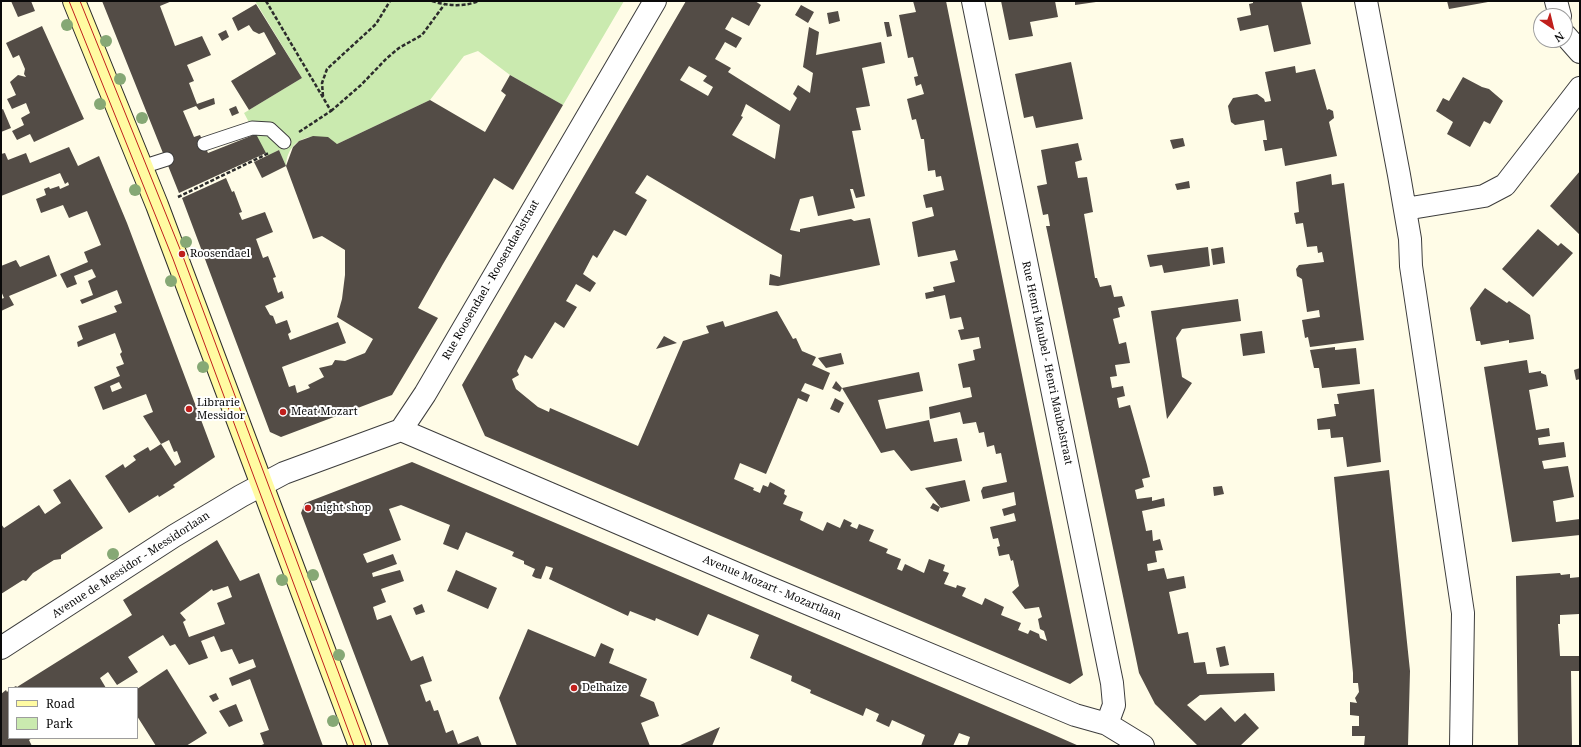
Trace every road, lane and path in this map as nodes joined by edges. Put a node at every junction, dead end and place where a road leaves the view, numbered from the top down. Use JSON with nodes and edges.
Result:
{"nodes":[{"id":1,"x":74,"y":1,"type":"edge"},
{"id":2,"x":266,"y":1,"type":"edge"},
{"id":3,"x":390,"y":1,"type":"edge"},
{"id":4,"x":432,"y":1,"type":"edge"},
{"id":5,"x":479,"y":1,"type":"edge"},
{"id":6,"x":655,"y":1,"type":"edge"},
{"id":7,"x":973,"y":1,"type":"edge"},
{"id":8,"x":1366,"y":1,"type":"edge"},
{"id":9,"x":444,"y":5,"type":"junction"},
{"id":10,"x":1573,"y":44,"type":"edge"},
{"id":11,"x":1580,"y":52,"type":"edge"},
{"id":12,"x":1580,"y":88,"type":"edge"},
{"id":13,"x":323,"y":97,"type":"junction"},
{"id":14,"x":331,"y":111,"type":"junction"},
{"id":15,"x":284,"y":142,"type":"junction"},
{"id":16,"x":204,"y":144,"type":"dead end"},
{"id":17,"x":167,"y":159,"type":"dead end"},
{"id":18,"x":142,"y":167,"type":"junction"},
{"id":19,"x":177,"y":197,"type":"dead end"},
{"id":20,"x":1405,"y":210,"type":"junction"},
{"id":21,"x":401,"y":430,"type":"junction"},
{"id":22,"x":262,"y":484,"type":"junction"},
{"id":23,"x":1,"y":648,"type":"edge"},
{"id":24,"x":1107,"y":724,"type":"junction"},
{"id":25,"x":360,"y":746,"type":"edge"},
{"id":26,"x":1143,"y":746,"type":"edge"},
{"id":27,"x":1462,"y":746,"type":"edge"}],
"edges":[{"from":1,"to":18,"type":"main road"},
{"from":2,"to":13,"type":"path"},
{"from":3,"to":13,"type":"path"},
{"from":4,"to":9,"type":"path"},
{"from":5,"to":9,"type":"path"},
{"from":6,"to":21,"type":"street","name":"Rue Roosendael - Roosendaelstraat"},
{"from":7,"to":24,"type":"street","name":"Rue Henri Maubel - Henri Maubelstraat"},
{"from":8,"to":20,"type":"street"},
{"from":9,"to":14,"type":"path"},
{"from":10,"to":11,"type":"street"},
{"from":12,"to":20,"type":"street"},
{"from":13,"to":14,"type":"path"},
{"from":14,"to":15,"type":"path"},
{"from":15,"to":16,"type":"lane"},
{"from":15,"to":19,"type":"path"},
{"from":17,"to":18,"type":"lane"},
{"from":18,"to":22,"type":"main road"},
{"from":20,"to":27,"type":"street"},
{"from":21,"to":22,"type":"street"},
{"from":21,"to":24,"type":"street","name":"Avenue Mozart - Mozartlaan"},
{"from":22,"to":23,"type":"street","name":"Avenue de Messidor - Messidorlaan"},
{"from":22,"to":25,"type":"main road"},
{"from":24,"to":26,"type":"street","name":"Avenue Mozart - Mozartlaan"}]}
